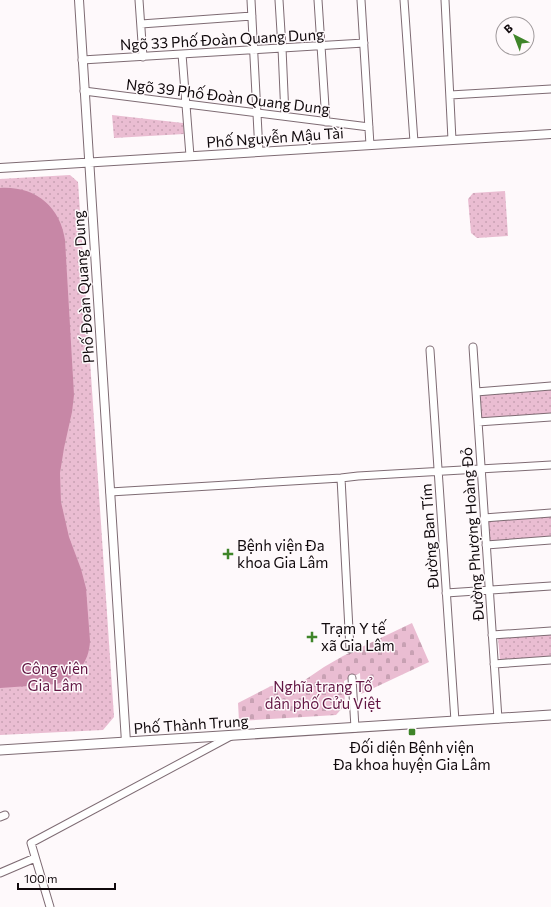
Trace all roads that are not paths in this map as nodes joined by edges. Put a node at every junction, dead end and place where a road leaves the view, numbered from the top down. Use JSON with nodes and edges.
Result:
{"nodes":[{"id":1,"x":78,"y":0,"type":"edge"},
{"id":2,"x":139,"y":0,"type":"edge"},
{"id":3,"x":251,"y":0,"type":"edge"},
{"id":4,"x":279,"y":0,"type":"edge"},
{"id":5,"x":318,"y":0,"type":"edge"},
{"id":6,"x":361,"y":0,"type":"edge"},
{"id":7,"x":404,"y":0,"type":"edge"},
{"id":8,"x":445,"y":0,"type":"edge"},
{"id":9,"x":252,"y":16,"type":"junction"},
{"id":10,"x":141,"y":24,"type":"junction"},
{"id":11,"x":364,"y":43,"type":"junction"},
{"id":12,"x":320,"y":46,"type":"junction"},
{"id":13,"x":282,"y":48,"type":"junction"},
{"id":14,"x":254,"y":50,"type":"junction"},
{"id":15,"x":182,"y":54,"type":"junction"},
{"id":16,"x":143,"y":57,"type":"junction"},
{"id":17,"x":82,"y":60,"type":"junction"},
{"id":18,"x":551,"y":89,"type":"edge"},
{"id":19,"x":84,"y":91,"type":"junction"},
{"id":20,"x":450,"y":95,"type":"junction"},
{"id":21,"x":186,"y":104,"type":"junction"},
{"id":22,"x":257,"y":113,"type":"junction"},
{"id":23,"x":285,"y":116,"type":"junction"},
{"id":24,"x":326,"y":122,"type":"junction"},
{"id":25,"x":369,"y":127,"type":"junction"},
{"id":26,"x":551,"y":134,"type":"edge"},
{"id":27,"x":452,"y":140,"type":"junction"},
{"id":28,"x":414,"y":142,"type":"junction"},
{"id":29,"x":370,"y":145,"type":"junction"},
{"id":30,"x":259,"y":152,"type":"junction"},
{"id":31,"x":190,"y":156,"type":"junction"},
{"id":32,"x":89,"y":162,"type":"junction"},
{"id":33,"x":0,"y":168,"type":"edge"},
{"id":34,"x":473,"y":347,"type":"dead end"},
{"id":35,"x":430,"y":350,"type":"dead end"},
{"id":36,"x":551,"y":386,"type":"edge"},
{"id":37,"x":476,"y":392,"type":"junction"},
{"id":38,"x":551,"y":417,"type":"edge"},
{"id":39,"x":478,"y":422,"type":"junction"},
{"id":40,"x":551,"y":465,"type":"edge"},
{"id":41,"x":481,"y":469,"type":"junction"},
{"id":42,"x":438,"y":471,"type":"junction"},
{"id":43,"x":341,"y":478,"type":"junction"},
{"id":44,"x":110,"y":492,"type":"junction"},
{"id":45,"x":551,"y":513,"type":"edge"},
{"id":46,"x":484,"y":518,"type":"junction"},
{"id":47,"x":551,"y":540,"type":"edge"},
{"id":48,"x":486,"y":545,"type":"junction"},
{"id":49,"x":551,"y":586,"type":"edge"},
{"id":50,"x":489,"y":590,"type":"junction"},
{"id":51,"x":446,"y":593,"type":"junction"},
{"id":52,"x":551,"y":631,"type":"edge"},
{"id":53,"x":492,"y":635,"type":"junction"},
{"id":54,"x":350,"y":649,"type":"dead end"},
{"id":55,"x":551,"y":660,"type":"edge"},
{"id":56,"x":494,"y":664,"type":"junction"},
{"id":57,"x":352,"y":678,"type":"dead end"},
{"id":58,"x":551,"y":715,"type":"edge"},
{"id":59,"x":498,"y":719,"type":"junction"},
{"id":60,"x":454,"y":721,"type":"junction"},
{"id":61,"x":355,"y":728,"type":"junction"},
{"id":62,"x":233,"y":735,"type":"junction"},
{"id":63,"x":126,"y":742,"type":"junction"},
{"id":64,"x":0,"y":750,"type":"edge"},
{"id":65,"x":35,"y":858,"type":"junction"},
{"id":66,"x":0,"y":873,"type":"edge"},
{"id":67,"x":50,"y":907,"type":"edge"}],
"edges":[{"from":1,"to":17,"type":"street","name":"Phố Đoàn Quang Dung"},
{"from":2,"to":10,"type":"street"},
{"from":3,"to":9,"type":"street"},
{"from":4,"to":13,"type":"street"},
{"from":5,"to":12,"type":"street"},
{"from":6,"to":11,"type":"street"},
{"from":7,"to":28,"type":"street"},
{"from":8,"to":20,"type":"street"},
{"from":9,"to":10,"type":"street"},
{"from":9,"to":14,"type":"street"},
{"from":10,"to":16,"type":"street"},
{"from":11,"to":12,"type":"street","name":"Ngõ 33 Phố Đoàn Quang Dung"},
{"from":11,"to":25,"type":"street"},
{"from":12,"to":13,"type":"street","name":"Ngõ 33 Phố Đoàn Quang Dung"},
{"from":12,"to":24,"type":"street"},
{"from":13,"to":14,"type":"street","name":"Ngõ 33 Phố Đoàn Quang Dung"},
{"from":13,"to":23,"type":"street"},
{"from":14,"to":15,"type":"street","name":"Ngõ 33 Phố Đoàn Quang Dung"},
{"from":14,"to":22,"type":"street"},
{"from":15,"to":16,"type":"street","name":"Ngõ 33 Phố Đoàn Quang Dung"},
{"from":15,"to":21,"type":"street"},
{"from":16,"to":17,"type":"street","name":"Ngõ 33 Phố Đoàn Quang Dung"},
{"from":17,"to":19,"type":"street","name":"Phố Đoàn Quang Dung"},
{"from":18,"to":20,"type":"street"},
{"from":19,"to":21,"type":"street","name":"Ngõ 39 Phố Đoàn Quang Dung"},
{"from":19,"to":32,"type":"street","name":"Phố Đoàn Quang Dung"},
{"from":20,"to":27,"type":"street"},
{"from":21,"to":22,"type":"street","name":"Ngõ 39 Phố Đoàn Quang Dung"},
{"from":21,"to":31,"type":"street"},
{"from":22,"to":23,"type":"street","name":"Ngõ 39 Phố Đoàn Quang Dung"},
{"from":22,"to":30,"type":"street"},
{"from":23,"to":24,"type":"street","name":"Ngõ 39 Phố Đoàn Quang Dung"},
{"from":24,"to":25,"type":"street","name":"Ngõ 39 Phố Đoàn Quang Dung"},
{"from":25,"to":29,"type":"street"},
{"from":26,"to":27,"type":"street","name":"Phố Nguyễn Mậu Tài"},
{"from":27,"to":28,"type":"street","name":"Phố Nguyễn Mậu Tài"},
{"from":28,"to":29,"type":"street","name":"Phố Nguyễn Mậu Tài"},
{"from":29,"to":30,"type":"street","name":"Phố Nguyễn Mậu Tài"},
{"from":30,"to":31,"type":"street","name":"Phố Nguyễn Mậu Tài"},
{"from":31,"to":32,"type":"street","name":"Phố Nguyễn Mậu Tài"},
{"from":32,"to":33,"type":"street","name":"Phố Nguyễn Mậu Tài"},
{"from":32,"to":44,"type":"street","name":"Phố Đoàn Quang Dung"},
{"from":34,"to":37,"type":"street","name":"Đường Phượng Hoàng Đỏ"},
{"from":35,"to":42,"type":"street","name":"Đường Ban Tím"},
{"from":36,"to":37,"type":"street"},
{"from":37,"to":39,"type":"street","name":"Đường Phượng Hoàng Đỏ"},
{"from":38,"to":39,"type":"street"},
{"from":39,"to":41,"type":"street","name":"Đường Phượng Hoàng Đỏ"},
{"from":40,"to":41,"type":"street"},
{"from":41,"to":42,"type":"street"},
{"from":41,"to":46,"type":"street","name":"Đường Phượng Hoàng Đỏ"},
{"from":42,"to":43,"type":"street"},
{"from":42,"to":51,"type":"street","name":"Đường Ban Tím"},
{"from":43,"to":44,"type":"street"},
{"from":43,"to":54,"type":"street"},
{"from":44,"to":63,"type":"street","name":"Phố Đoàn Quang Dung"},
{"from":45,"to":46,"type":"street"},
{"from":46,"to":48,"type":"street","name":"Đường Phượng Hoàng Đỏ"},
{"from":47,"to":48,"type":"street"},
{"from":48,"to":50,"type":"street","name":"Đường Phượng Hoàng Đỏ"},
{"from":49,"to":50,"type":"street"},
{"from":50,"to":51,"type":"street"},
{"from":50,"to":53,"type":"street","name":"Đường Phượng Hoàng Đỏ"},
{"from":51,"to":60,"type":"street","name":"Đường Ban Tím"},
{"from":52,"to":53,"type":"street"},
{"from":53,"to":56,"type":"street","name":"Đường Phượng Hoàng Đỏ"},
{"from":55,"to":56,"type":"street"},
{"from":56,"to":59,"type":"street","name":"Đường Phượng Hoàng Đỏ"},
{"from":57,"to":61,"type":"street"},
{"from":58,"to":59,"type":"main road","name":"Phố Thành Trung"},
{"from":59,"to":60,"type":"main road","name":"Phố Thành Trung"},
{"from":60,"to":61,"type":"main road","name":"Phố Thành Trung"},
{"from":61,"to":62,"type":"main road","name":"Phố Thành Trung"},
{"from":62,"to":63,"type":"main road","name":"Phố Thành Trung"},
{"from":62,"to":65,"type":"street"},
{"from":63,"to":64,"type":"main road","name":"Phố Thành Trung"},
{"from":65,"to":66,"type":"street"},
{"from":65,"to":67,"type":"street"}]}
